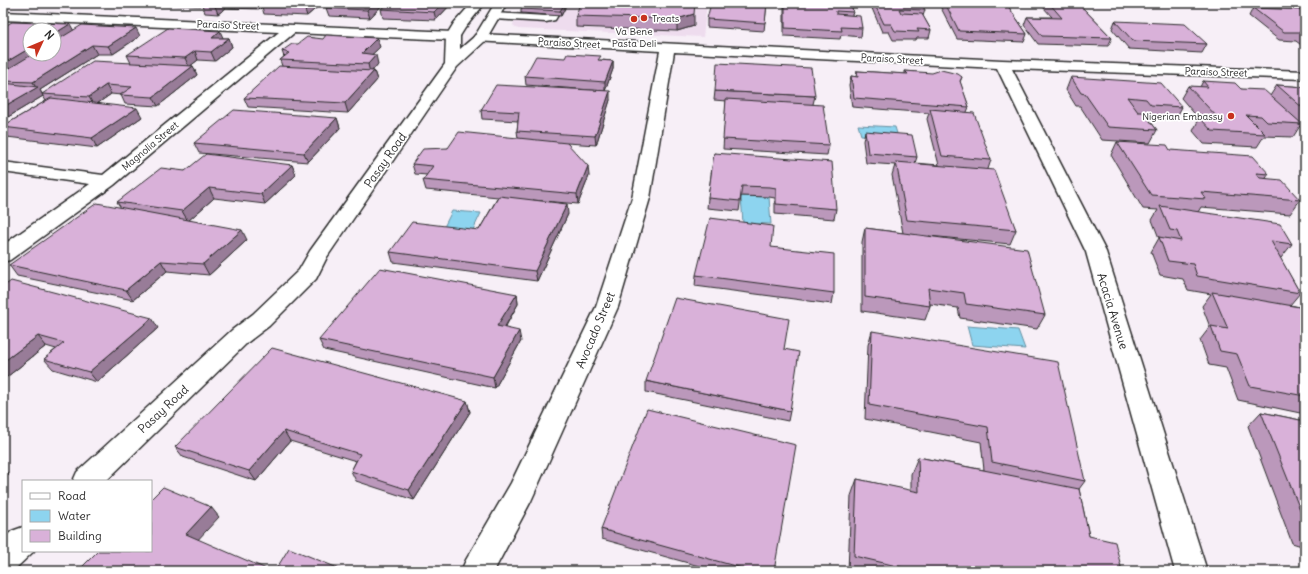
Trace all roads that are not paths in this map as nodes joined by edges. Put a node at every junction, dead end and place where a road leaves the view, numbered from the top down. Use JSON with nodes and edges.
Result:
{"nodes":[{"id":1,"x":479,"y":3,"type":"edge"},
{"id":2,"x":501,"y":3,"type":"edge"},
{"id":3,"x":553,"y":15,"type":"edge"},
{"id":4,"x":3,"y":16,"type":"edge"},
{"id":5,"x":493,"y":16,"type":"junction"},
{"id":6,"x":292,"y":28,"type":"junction"},
{"id":7,"x":453,"y":36,"type":"junction"},
{"id":8,"x":480,"y":38,"type":"junction"},
{"id":9,"x":668,"y":48,"type":"junction"},
{"id":10,"x":452,"y":64,"type":"junction"},
{"id":11,"x":1002,"y":64,"type":"junction"},
{"id":12,"x":1305,"y":75,"type":"edge"},
{"id":13,"x":3,"y":167,"type":"edge"},
{"id":14,"x":108,"y":181,"type":"junction"},
{"id":15,"x":3,"y":255,"type":"edge"},
{"id":16,"x":88,"y":480,"type":"edge"},
{"id":17,"x":22,"y":542,"type":"edge"},
{"id":18,"x":3,"y":560,"type":"edge"},
{"id":19,"x":477,"y":571,"type":"edge"},
{"id":20,"x":1190,"y":571,"type":"edge"}],
"edges":[{"from":1,"to":7,"type":"street"},
{"from":2,"to":5,"type":"street","name":"Pasay Road"},
{"from":3,"to":5,"type":"lane"},
{"from":4,"to":6,"type":"street","name":"Paraiso Street"},
{"from":5,"to":8,"type":"street","name":"Pasay Road"},
{"from":6,"to":7,"type":"street","name":"Paraiso Street"},
{"from":6,"to":14,"type":"street","name":"Magnolia Street"},
{"from":7,"to":10,"type":"street"},
{"from":8,"to":9,"type":"street","name":"Paraiso Street"},
{"from":8,"to":10,"type":"street","name":"Pasay Road"},
{"from":9,"to":11,"type":"street","name":"Paraiso Street"},
{"from":9,"to":19,"type":"street","name":"Avocado Street"},
{"from":10,"to":16,"type":"street","name":"Pasay Road"},
{"from":11,"to":12,"type":"street","name":"Paraiso Street"},
{"from":11,"to":20,"type":"street","name":"Acacia Avenue"},
{"from":13,"to":14,"type":"street"},
{"from":14,"to":15,"type":"street","name":"Magnolia Street"},
{"from":17,"to":18,"type":"street"}]}
